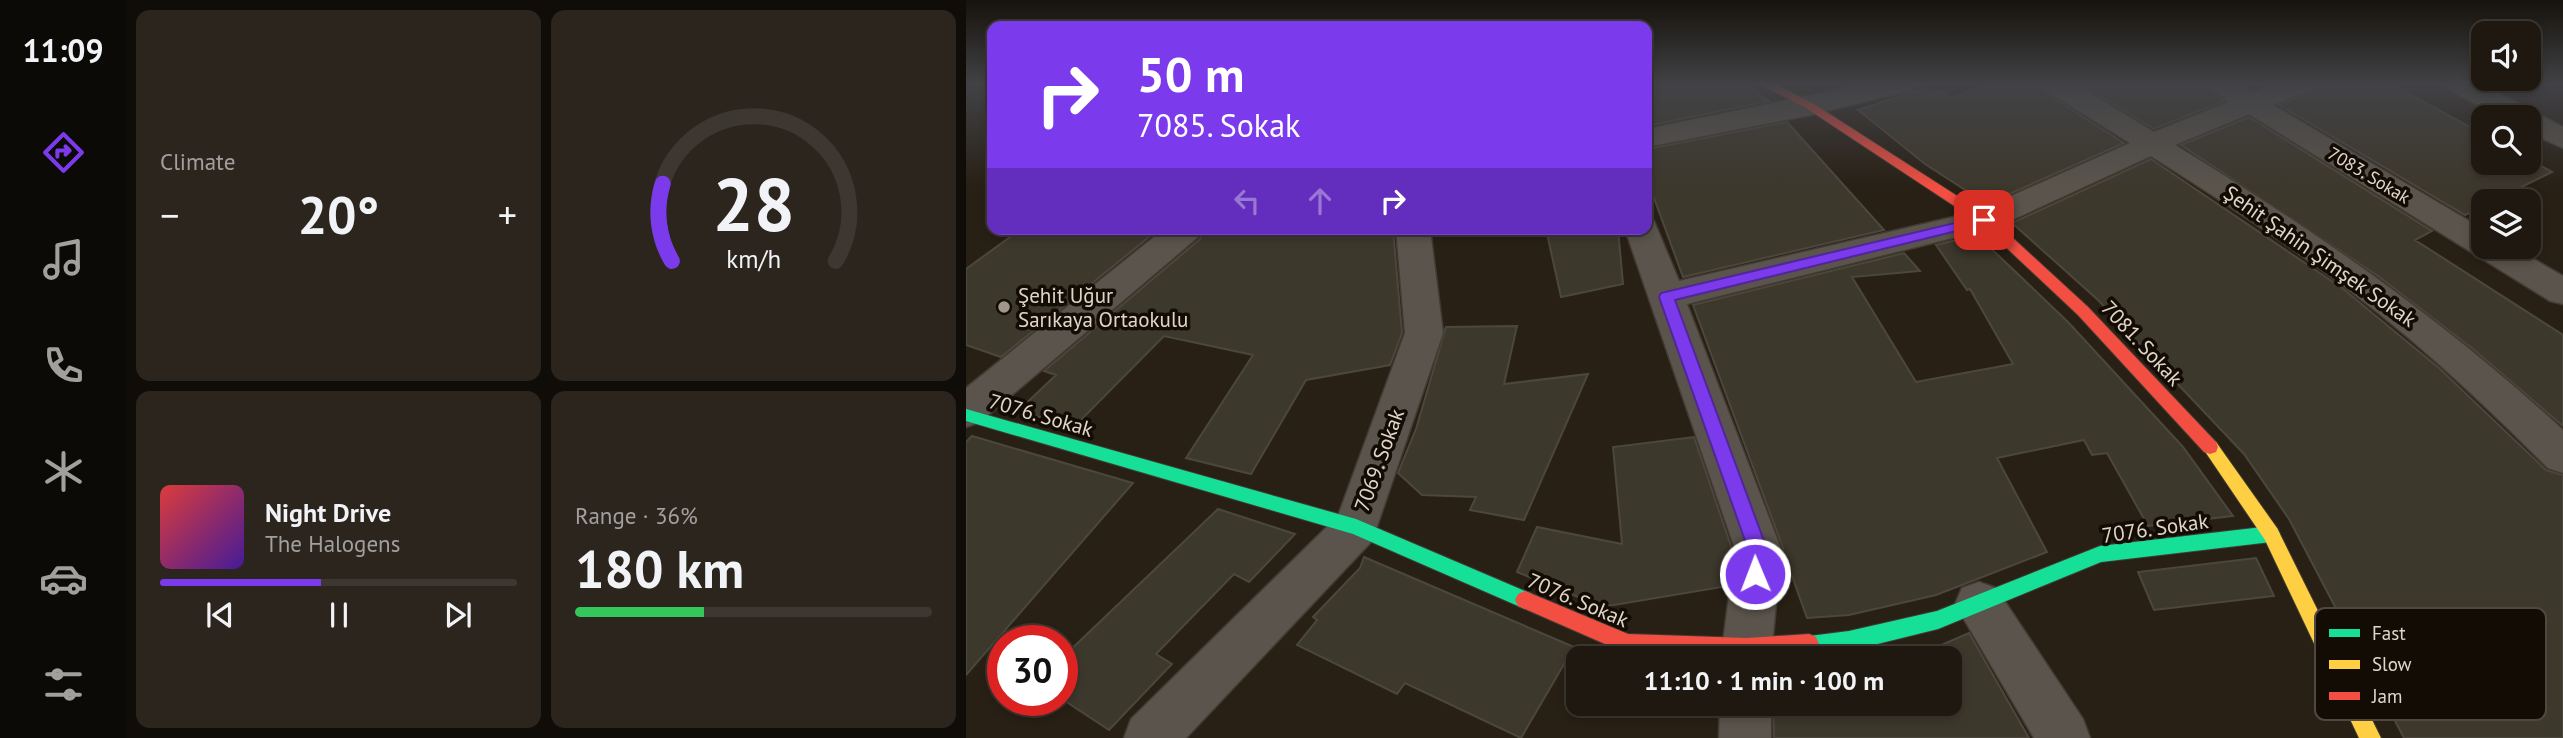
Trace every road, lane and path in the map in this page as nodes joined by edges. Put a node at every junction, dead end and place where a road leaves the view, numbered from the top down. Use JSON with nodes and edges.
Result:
{"nodes":[{"id":1,"x":1747,"y":118,"type":"edge"},
{"id":2,"x":1829,"y":118,"type":"edge"},
{"id":3,"x":2112,"y":118,"type":"edge"},
{"id":4,"x":2213,"y":118,"type":"edge"},
{"id":5,"x":2276,"y":118,"type":"edge"},
{"id":6,"x":2541,"y":127,"type":"edge"},
{"id":7,"x":1652,"y":137,"type":"edge"},
{"id":8,"x":2563,"y":139,"type":"edge"},
{"id":9,"x":2153,"y":143,"type":"junction"},
{"id":10,"x":1984,"y":220,"type":"junction"},
{"id":11,"x":1179,"y":235,"type":"edge"},
{"id":12,"x":1414,"y":235,"type":"edge"},
{"id":13,"x":1644,"y":235,"type":"edge"},
{"id":14,"x":2471,"y":237,"type":"edge"},
{"id":15,"x":2508,"y":259,"type":"edge"},
{"id":16,"x":2563,"y":292,"type":"edge"},
{"id":17,"x":1666,"y":297,"type":"junction"},
{"id":18,"x":966,"y":413,"type":"edge"},
{"id":19,"x":2563,"y":456,"type":"edge"},
{"id":20,"x":1356,"y":527,"type":"junction"},
{"id":21,"x":2271,"y":534,"type":"junction"},
{"id":22,"x":1979,"y":604,"type":"junction"},
{"id":23,"x":2315,"y":625,"type":"edge"},
{"id":24,"x":1654,"y":646,"type":"edge"},
{"id":25,"x":1747,"y":646,"type":"edge"},
{"id":26,"x":1801,"y":646,"type":"edge"},
{"id":27,"x":1746,"y":716,"type":"edge"},
{"id":28,"x":2361,"y":720,"type":"edge"},
{"id":29,"x":1150,"y":738,"type":"edge"},
{"id":30,"x":1745,"y":738,"type":"edge"},
{"id":31,"x":2064,"y":738,"type":"edge"},
{"id":32,"x":2370,"y":738,"type":"edge"}],
"edges":[{"from":1,"to":7,"type":"street"},
{"from":2,"to":10,"type":"street","name":"7081. Sokak"},
{"from":3,"to":9,"type":"street","name":"Şehit Şahin Şimşek Sokak"},
{"from":4,"to":9,"type":"street"},
{"from":5,"to":14,"type":"street","name":"7083. Sokak"},
{"from":6,"to":8,"type":"street"},
{"from":9,"to":10,"type":"street"},
{"from":9,"to":19,"type":"street","name":"Şehit Şahin Şimşek Sokak"},
{"from":10,"to":17,"type":"street"},
{"from":10,"to":21,"type":"street","name":"7081. Sokak"},
{"from":11,"to":18,"type":"street"},
{"from":12,"to":20,"type":"street","name":"7069. Sokak"},
{"from":13,"to":17,"type":"street"},
{"from":15,"to":16,"type":"street"},
{"from":17,"to":25,"type":"street"},
{"from":18,"to":20,"type":"street","name":"7076. Sokak"},
{"from":20,"to":24,"type":"street","name":"7076. Sokak"},
{"from":20,"to":29,"type":"street","name":"7069. Sokak"},
{"from":21,"to":22,"type":"street","name":"7076. Sokak"},
{"from":21,"to":23,"type":"street","name":"7081. Sokak"},
{"from":22,"to":26,"type":"street","name":"7076. Sokak"},
{"from":22,"to":31,"type":"street"},
{"from":27,"to":30,"type":"street"},
{"from":28,"to":32,"type":"street","name":"7081. Sokak"}]}
